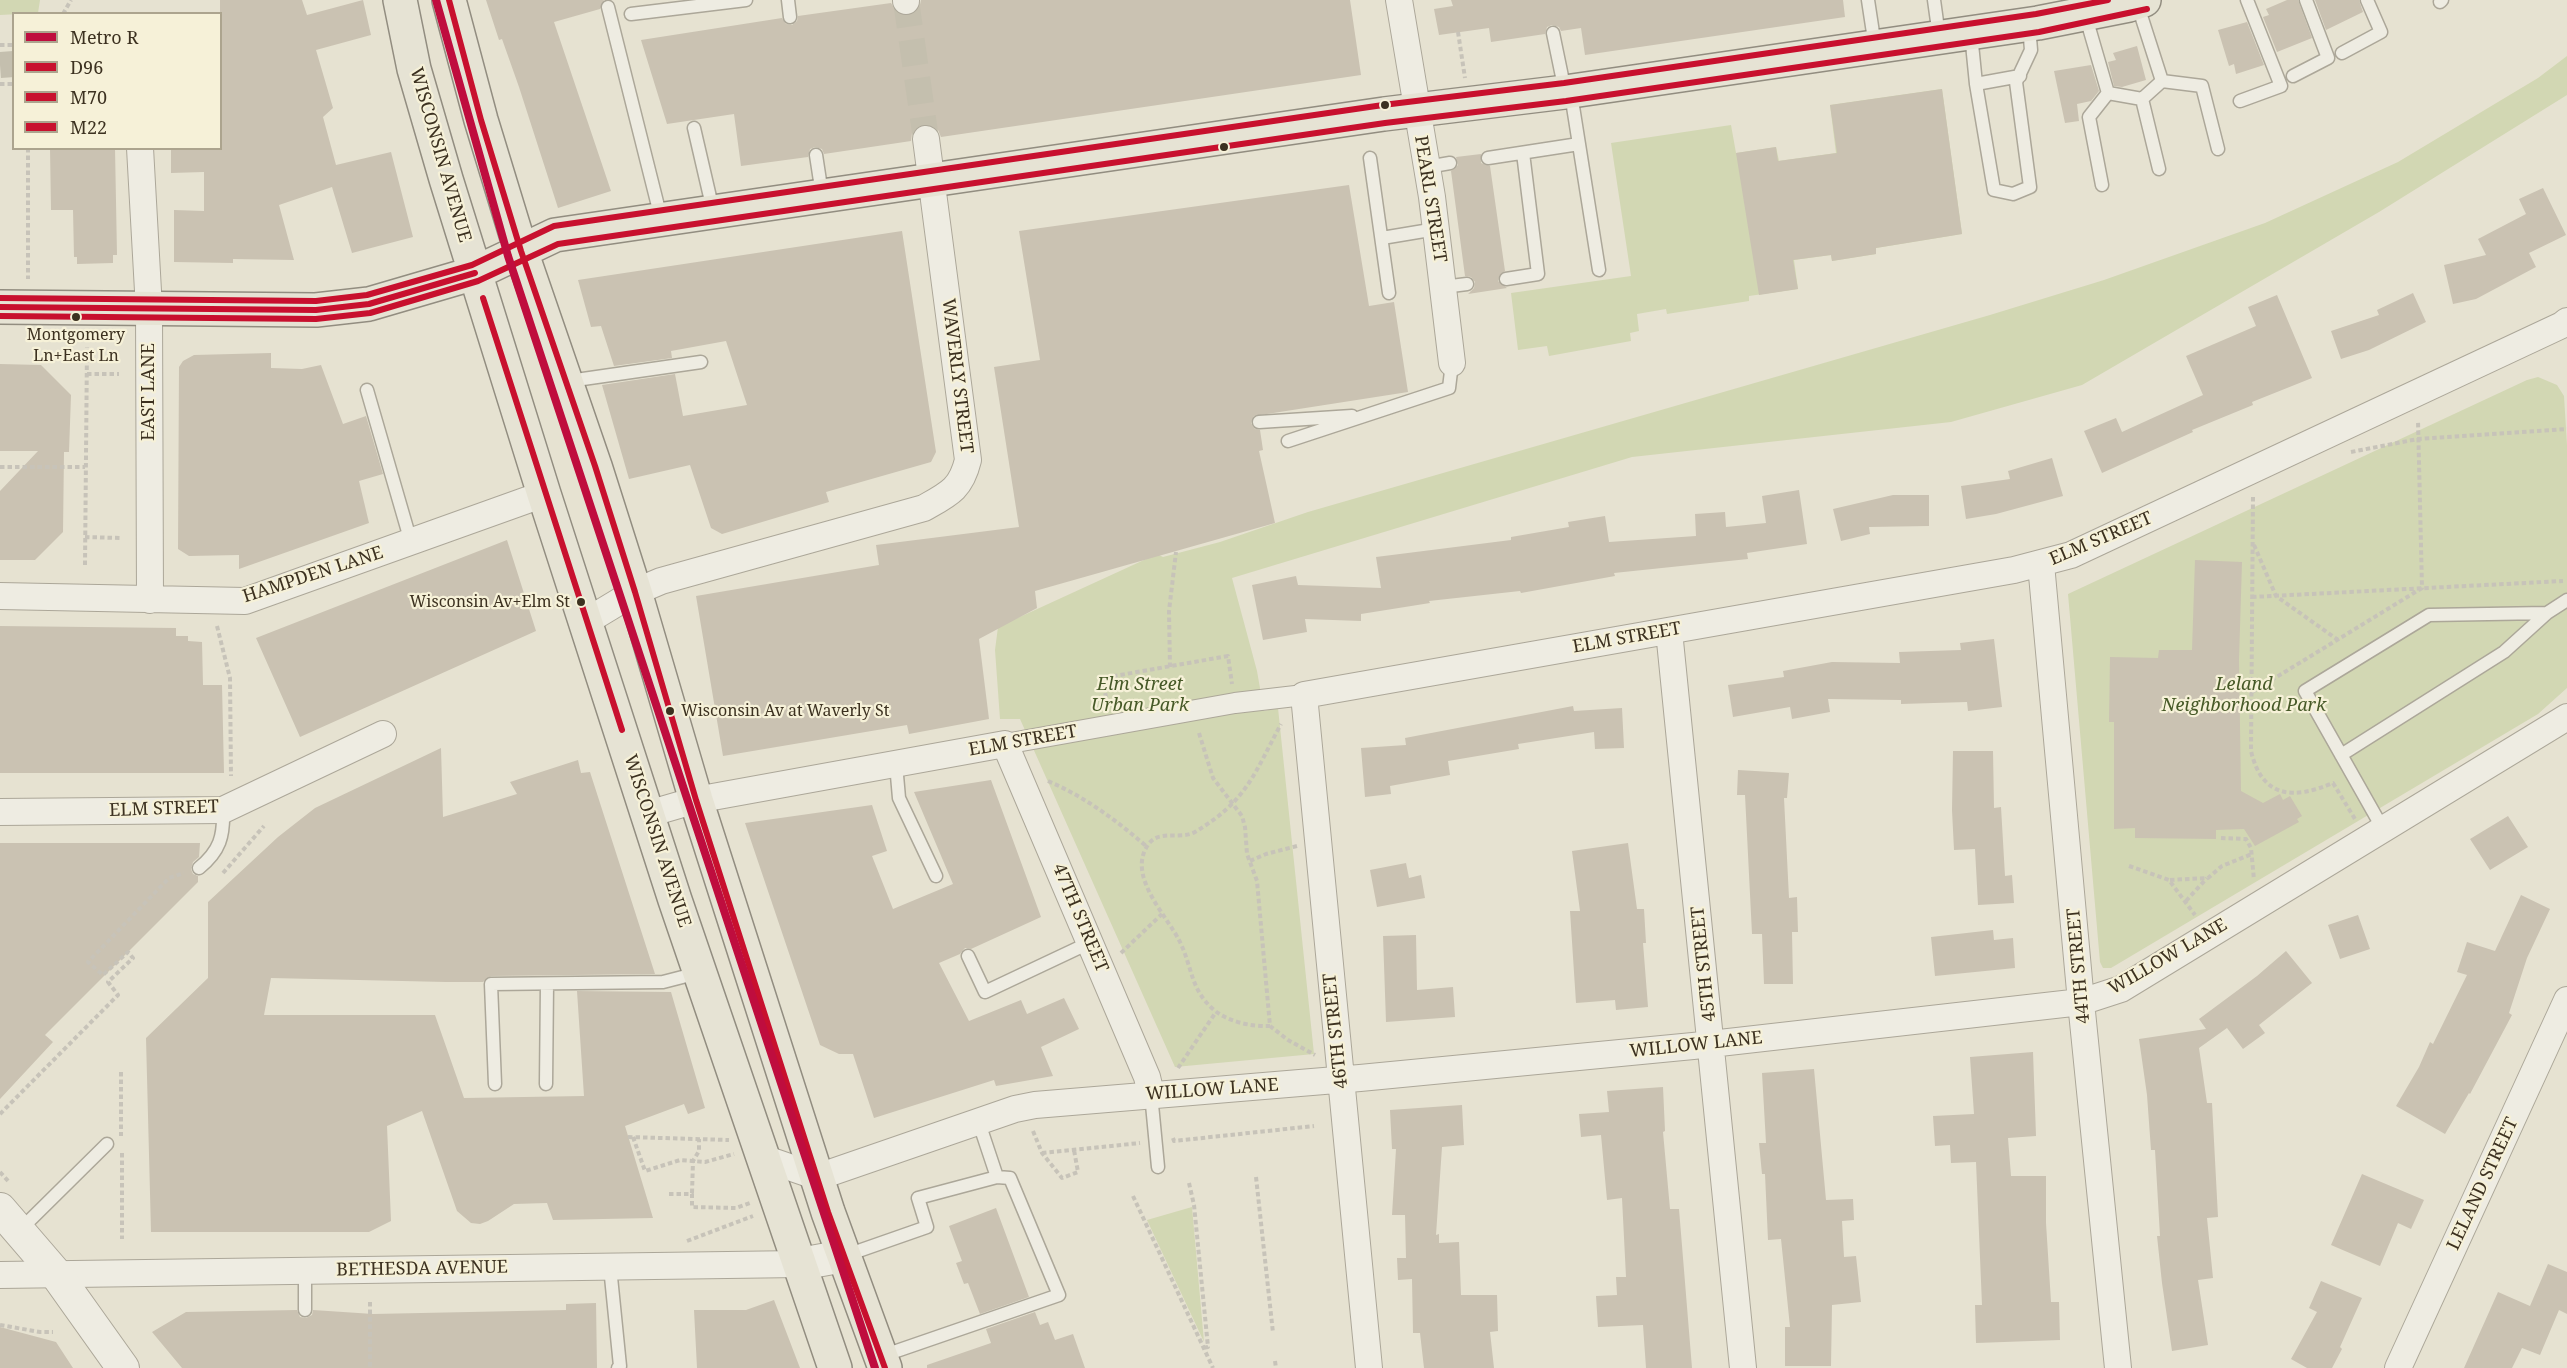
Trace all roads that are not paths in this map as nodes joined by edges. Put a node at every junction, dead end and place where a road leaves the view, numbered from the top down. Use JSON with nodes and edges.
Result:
{"nodes":[{"id":1,"x":400,"y":0,"type":"edge"},
{"id":2,"x":449,"y":0,"type":"edge"},
{"id":3,"x":746,"y":0,"type":"edge"},
{"id":4,"x":788,"y":0,"type":"edge"},
{"id":5,"x":1399,"y":0,"type":"edge"},
{"id":6,"x":1868,"y":0,"type":"edge"},
{"id":7,"x":1934,"y":0,"type":"edge"},
{"id":8,"x":2247,"y":0,"type":"edge"},
{"id":9,"x":2306,"y":0,"type":"edge"},
{"id":10,"x":2367,"y":0,"type":"edge"},
{"id":11,"x":2141,"y":1,"type":"edge"},
{"id":12,"x":608,"y":7,"type":"dead end"},
{"id":13,"x":2088,"y":9,"type":"edge"},
{"id":14,"x":631,"y":14,"type":"dead end"},
{"id":15,"x":790,"y":17,"type":"dead end"},
{"id":16,"x":2029,"y":24,"type":"junction"},
{"id":17,"x":1554,"y":33,"type":"dead end"},
{"id":18,"x":1971,"y":33,"type":"junction"},
{"id":19,"x":1939,"y":38,"type":"junction"},
{"id":20,"x":1875,"y":47,"type":"junction"},
{"id":21,"x":2342,"y":53,"type":"dead end"},
{"id":22,"x":2020,"y":76,"type":"junction"},
{"id":23,"x":2293,"y":76,"type":"dead end"},
{"id":24,"x":2162,"y":81,"type":"junction"},
{"id":25,"x":1976,"y":84,"type":"junction"},
{"id":26,"x":1568,"y":92,"type":"junction"},
{"id":27,"x":2108,"y":93,"type":"junction"},
{"id":28,"x":2142,"y":99,"type":"junction"},
{"id":29,"x":2240,"y":101,"type":"dead end"},
{"id":30,"x":1417,"y":111,"type":"junction"},
{"id":31,"x":694,"y":128,"type":"dead end"},
{"id":32,"x":926,"y":139,"type":"tunnel mouth"},
{"id":33,"x":1579,"y":144,"type":"junction"},
{"id":34,"x":2218,"y":149,"type":"dead end"},
{"id":35,"x":140,"y":150,"type":"edge"},
{"id":36,"x":1523,"y":153,"type":"junction"},
{"id":37,"x":816,"y":155,"type":"dead end"},
{"id":38,"x":1370,"y":158,"type":"dead end"},
{"id":39,"x":1488,"y":158,"type":"dead end"},
{"id":40,"x":2159,"y":169,"type":"dead end"},
{"id":41,"x":932,"y":179,"type":"junction"},
{"id":42,"x":2102,"y":185,"type":"dead end"},
{"id":43,"x":822,"y":196,"type":"junction"},
{"id":44,"x":713,"y":212,"type":"junction"},
{"id":45,"x":661,"y":219,"type":"junction"},
{"id":46,"x":1436,"y":229,"type":"junction"},
{"id":47,"x":1382,"y":238,"type":"junction"},
{"id":48,"x":520,"y":251,"type":"junction"},
{"id":49,"x":1599,"y":270,"type":"dead end"},
{"id":50,"x":475,"y":273,"type":"junction"},
{"id":51,"x":1506,"y":279,"type":"dead end"},
{"id":52,"x":1389,"y":293,"type":"dead end"},
{"id":53,"x":0,"y":307,"type":"edge"},
{"id":54,"x":149,"y":309,"type":"junction"},
{"id":55,"x":2565,"y":326,"type":"edge"},
{"id":56,"x":701,"y":362,"type":"dead end"},
{"id":57,"x":1452,"y":363,"type":"joint"},
{"id":58,"x":566,"y":382,"type":"junction"},
{"id":59,"x":367,"y":390,"type":"dead end"},
{"id":60,"x":1371,"y":415,"type":"junction"},
{"id":61,"x":1259,"y":422,"type":"dead end"},
{"id":62,"x":1288,"y":441,"type":"dead end"},
{"id":63,"x":544,"y":494,"type":"junction"},
{"id":64,"x":411,"y":542,"type":"junction"},
{"id":65,"x":2041,"y":564,"type":"junction"},
{"id":66,"x":635,"y":592,"type":"junction"},
{"id":67,"x":0,"y":596,"type":"edge"},
{"id":68,"x":150,"y":600,"type":"junction"},
{"id":69,"x":2567,"y":600,"type":"edge"},
{"id":70,"x":2547,"y":613,"type":"junction"},
{"id":71,"x":587,"y":621,"type":"junction"},
{"id":72,"x":1669,"y":631,"type":"junction"},
{"id":73,"x":1304,"y":695,"type":"junction"},
{"id":74,"x":2567,"y":717,"type":"edge"},
{"id":75,"x":383,"y":734,"type":"dead end"},
{"id":76,"x":1005,"y":744,"type":"junction"},
{"id":77,"x":2341,"y":755,"type":"junction"},
{"id":78,"x":896,"y":764,"type":"junction"},
{"id":79,"x":696,"y":800,"type":"junction"},
{"id":80,"x":223,"y":810,"type":"junction"},
{"id":81,"x":0,"y":812,"type":"edge"},
{"id":82,"x":648,"y":814,"type":"junction"},
{"id":83,"x":2383,"y":830,"type":"junction"},
{"id":84,"x":199,"y":868,"type":"road end"},
{"id":85,"x":936,"y":876,"type":"dead end"},
{"id":86,"x":1091,"y":942,"type":"junction"},
{"id":87,"x":968,"y":956,"type":"dead end"},
{"id":88,"x":700,"y":972,"type":"junction"},
{"id":89,"x":547,"y":984,"type":"junction"},
{"id":90,"x":2567,"y":1000,"type":"edge"},
{"id":91,"x":2082,"y":1002,"type":"junction"},
{"id":92,"x":2561,"y":1027,"type":"edge"},
{"id":93,"x":1712,"y":1044,"type":"junction"},
{"id":94,"x":1341,"y":1080,"type":"junction"},
{"id":95,"x":495,"y":1084,"type":"dead end"},
{"id":96,"x":546,"y":1084,"type":"dead end"},
{"id":97,"x":1151,"y":1094,"type":"junction"},
{"id":98,"x":979,"y":1123,"type":"junction"},
{"id":99,"x":107,"y":1144,"type":"dead end"},
{"id":100,"x":749,"y":1156,"type":"junction"},
{"id":101,"x":1158,"y":1167,"type":"dead end"},
{"id":102,"x":997,"y":1177,"type":"junction"},
{"id":103,"x":818,"y":1178,"type":"junction"},
{"id":104,"x":10,"y":1220,"type":"edge"},
{"id":105,"x":844,"y":1256,"type":"junction"},
{"id":106,"x":800,"y":1264,"type":"junction"},
{"id":107,"x":609,"y":1267,"type":"junction"},
{"id":108,"x":304,"y":1271,"type":"junction"},
{"id":109,"x":56,"y":1274,"type":"junction"},
{"id":110,"x":0,"y":1275,"type":"edge"},
{"id":111,"x":305,"y":1310,"type":"dead end"},
{"id":112,"x":883,"y":1362,"type":"edge"},
{"id":113,"x":620,"y":1367,"type":"edge"},
{"id":114,"x":123,"y":1368,"type":"edge"},
{"id":115,"x":835,"y":1368,"type":"edge"},
{"id":116,"x":1369,"y":1368,"type":"edge"},
{"id":117,"x":1743,"y":1368,"type":"edge"},
{"id":118,"x":2118,"y":1368,"type":"edge"},
{"id":119,"x":2398,"y":1368,"type":"edge"}],
"edges":[{"from":1,"to":50,"type":"main road","name":"WISCONSIN AVENUE"},
{"from":2,"to":48,"type":"main road"},
{"from":3,"to":14,"type":"lane"},
{"from":4,"to":15,"type":"lane"},
{"from":5,"to":30,"type":"street","name":"PEARL STREET"},
{"from":6,"to":20,"type":"lane"},
{"from":7,"to":19,"type":"lane"},
{"from":8,"to":29,"type":"lane"},
{"from":9,"to":23,"type":"lane"},
{"from":10,"to":21,"type":"lane"},
{"from":11,"to":13,"type":"main road"},
{"from":11,"to":24,"type":"lane"},
{"from":12,"to":45,"type":"lane"},
{"from":13,"to":16,"type":"main road"},
{"from":13,"to":27,"type":"lane"},
{"from":16,"to":18,"type":"main road"},
{"from":16,"to":22,"type":"lane"},
{"from":17,"to":26,"type":"lane"},
{"from":18,"to":19,"type":"main road"},
{"from":18,"to":25,"type":"lane"},
{"from":19,"to":20,"type":"main road"},
{"from":20,"to":26,"type":"main road"},
{"from":22,"to":25,"type":"lane"},
{"from":22,"to":25,"type":"lane"},
{"from":24,"to":28,"type":"lane"},
{"from":24,"to":34,"type":"lane"},
{"from":26,"to":30,"type":"main road"},
{"from":26,"to":33,"type":"lane"},
{"from":27,"to":28,"type":"lane"},
{"from":27,"to":42,"type":"lane"},
{"from":28,"to":40,"type":"lane"},
{"from":30,"to":41,"type":"main road"},
{"from":30,"to":46,"type":"street","name":"PEARL STREET"},
{"from":31,"to":44,"type":"lane"},
{"from":32,"to":41,"type":"street","name":"WAVERLY STREET"},
{"from":33,"to":36,"type":"lane"},
{"from":33,"to":49,"type":"lane"},
{"from":35,"to":54,"type":"street","name":"EAST LANE"},
{"from":36,"to":39,"type":"lane"},
{"from":36,"to":51,"type":"lane"},
{"from":37,"to":43,"type":"lane"},
{"from":38,"to":47,"type":"lane"},
{"from":41,"to":43,"type":"main road"},
{"from":41,"to":66,"type":"street","name":"WAVERLY STREET"},
{"from":43,"to":44,"type":"main road"},
{"from":44,"to":45,"type":"main road"},
{"from":45,"to":48,"type":"main road"},
{"from":46,"to":47,"type":"lane"},
{"from":46,"to":57,"type":"street","name":"PEARL STREET"},
{"from":47,"to":52,"type":"lane"},
{"from":48,"to":50,"type":"main road"},
{"from":48,"to":58,"type":"main road"},
{"from":50,"to":54,"type":"main road"},
{"from":50,"to":63,"type":"main road","name":"WISCONSIN AVENUE"},
{"from":53,"to":54,"type":"main road"},
{"from":54,"to":68,"type":"street","name":"EAST LANE"},
{"from":55,"to":65,"type":"street","name":"ELM STREET"},
{"from":56,"to":58,"type":"lane"},
{"from":57,"to":60,"type":"lane"},
{"from":58,"to":66,"type":"main road"},
{"from":59,"to":64,"type":"lane"},
{"from":60,"to":61,"type":"lane"},
{"from":60,"to":62,"type":"lane"},
{"from":63,"to":64,"type":"street","name":"HAMPDEN LANE"},
{"from":63,"to":71,"type":"main road","name":"WISCONSIN AVENUE"},
{"from":64,"to":68,"type":"street","name":"HAMPDEN LANE"},
{"from":65,"to":72,"type":"street","name":"ELM STREET"},
{"from":65,"to":91,"type":"street","name":"44TH STREET"},
{"from":66,"to":71,"type":"street"},
{"from":66,"to":79,"type":"main road"},
{"from":67,"to":68,"type":"street","name":"HAMPDEN LANE"},
{"from":69,"to":70,"type":"lane"},
{"from":70,"to":77,"type":"lane"},
{"from":70,"to":77,"type":"lane"},
{"from":71,"to":82,"type":"main road","name":"WISCONSIN AVENUE"},
{"from":72,"to":73,"type":"street","name":"ELM STREET"},
{"from":72,"to":93,"type":"street","name":"45TH STREET"},
{"from":73,"to":76,"type":"street","name":"ELM STREET"},
{"from":73,"to":94,"type":"street","name":"46TH STREET"},
{"from":74,"to":83,"type":"street","name":"WILLOW LANE"},
{"from":75,"to":80,"type":"street","name":"ELM STREET"},
{"from":76,"to":78,"type":"street","name":"ELM STREET"},
{"from":76,"to":86,"type":"street","name":"47TH STREET"},
{"from":77,"to":83,"type":"lane"},
{"from":78,"to":79,"type":"street","name":"ELM STREET"},
{"from":78,"to":85,"type":"lane"},
{"from":79,"to":82,"type":"street","name":"ELM STREET"},
{"from":79,"to":103,"type":"main road"},
{"from":80,"to":81,"type":"street","name":"ELM STREET"},
{"from":80,"to":84,"type":"lane"},
{"from":82,"to":88,"type":"main road","name":"WISCONSIN AVENUE"},
{"from":83,"to":91,"type":"street","name":"WILLOW LANE"},
{"from":86,"to":87,"type":"lane"},
{"from":86,"to":97,"type":"street","name":"47TH STREET"},
{"from":88,"to":89,"type":"lane"},
{"from":88,"to":100,"type":"main road","name":"WISCONSIN AVENUE"},
{"from":89,"to":95,"type":"lane"},
{"from":89,"to":96,"type":"lane"},
{"from":90,"to":92,"type":"street","name":"LELAND STREET"},
{"from":91,"to":93,"type":"street","name":"WILLOW LANE"},
{"from":91,"to":118,"type":"street","name":"44TH STREET"},
{"from":92,"to":119,"type":"street","name":"LELAND STREET"},
{"from":93,"to":94,"type":"street","name":"WILLOW LANE"},
{"from":93,"to":117,"type":"street","name":"45TH STREET"},
{"from":94,"to":97,"type":"street","name":"WILLOW LANE"},
{"from":94,"to":116,"type":"street","name":"46TH STREET"},
{"from":97,"to":98,"type":"street","name":"WILLOW LANE"},
{"from":97,"to":101,"type":"lane"},
{"from":98,"to":102,"type":"lane"},
{"from":98,"to":103,"type":"street","name":"WILLOW LANE"},
{"from":99,"to":104,"type":"lane"},
{"from":100,"to":103,"type":"street"},
{"from":100,"to":106,"type":"main road","name":"WISCONSIN AVENUE"},
{"from":102,"to":105,"type":"lane"},
{"from":102,"to":112,"type":"lane"},
{"from":103,"to":105,"type":"main road"},
{"from":104,"to":109,"type":"street"},
{"from":105,"to":106,"type":"street","name":"BETHESDA AVENUE"},
{"from":105,"to":112,"type":"main road"},
{"from":106,"to":107,"type":"street","name":"BETHESDA AVENUE"},
{"from":106,"to":115,"type":"main road","name":"WISCONSIN AVENUE"},
{"from":107,"to":108,"type":"street","name":"BETHESDA AVENUE"},
{"from":107,"to":113,"type":"lane"},
{"from":108,"to":109,"type":"street","name":"BETHESDA AVENUE"},
{"from":108,"to":111,"type":"lane"},
{"from":109,"to":110,"type":"street","name":"BETHESDA AVENUE"},
{"from":109,"to":114,"type":"street"}]}
